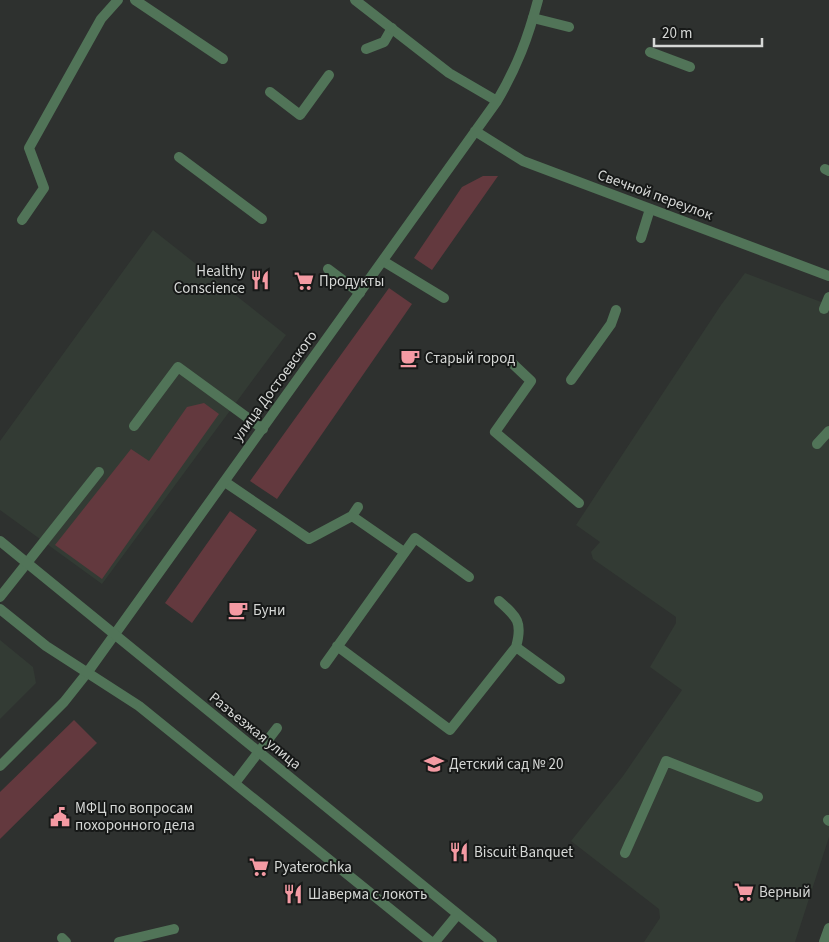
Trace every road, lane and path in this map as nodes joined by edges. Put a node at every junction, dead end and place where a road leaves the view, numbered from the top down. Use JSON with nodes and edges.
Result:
{"nodes":[{"id":1,"x":118,"y":0,"type":"edge"},
{"id":2,"x":135,"y":0,"type":"edge"},
{"id":3,"x":355,"y":0,"type":"edge"},
{"id":4,"x":538,"y":0,"type":"edge"},
{"id":5,"x":533,"y":18,"type":"junction"},
{"id":6,"x":569,"y":27,"type":"dead end"},
{"id":7,"x":392,"y":28,"type":"junction"},
{"id":8,"x":366,"y":49,"type":"dead end"},
{"id":9,"x":650,"y":52,"type":"dead end"},
{"id":10,"x":223,"y":59,"type":"dead end"},
{"id":11,"x":690,"y":67,"type":"dead end"},
{"id":12,"x":329,"y":75,"type":"dead end"},
{"id":13,"x":270,"y":92,"type":"dead end"},
{"id":14,"x":497,"y":100,"type":"junction"},
{"id":15,"x":475,"y":131,"type":"junction"},
{"id":16,"x":179,"y":157,"type":"dead end"},
{"id":17,"x":650,"y":209,"type":"junction"},
{"id":18,"x":262,"y":219,"type":"dead end"},
{"id":19,"x":22,"y":220,"type":"dead end"},
{"id":20,"x":641,"y":238,"type":"dead end"},
{"id":21,"x":382,"y":261,"type":"junction"},
{"id":22,"x":328,"y":269,"type":"dead end"},
{"id":23,"x":829,"y":276,"type":"edge"},
{"id":24,"x":360,"y":293,"type":"junction"},
{"id":25,"x":829,"y":297,"type":"edge"},
{"id":26,"x":444,"y":298,"type":"dead end"},
{"id":27,"x":824,"y":309,"type":"dead end"},
{"id":28,"x":616,"y":310,"type":"dead end"},
{"id":29,"x":512,"y":364,"type":"dead end"},
{"id":30,"x":572,"y":380,"type":"dead end"},
{"id":31,"x":134,"y":426,"type":"dead end"},
{"id":32,"x":262,"y":429,"type":"junction"},
{"id":33,"x":829,"y":431,"type":"edge"},
{"id":34,"x":817,"y":444,"type":"dead end"},
{"id":35,"x":99,"y":472,"type":"dead end"},
{"id":36,"x":225,"y":482,"type":"junction"},
{"id":37,"x":579,"y":504,"type":"dead end"},
{"id":38,"x":0,"y":541,"type":"edge"},
{"id":39,"x":404,"y":552,"type":"junction"},
{"id":40,"x":27,"y":562,"type":"junction"},
{"id":41,"x":469,"y":577,"type":"dead end"},
{"id":42,"x":0,"y":597,"type":"edge"},
{"id":43,"x":499,"y":601,"type":"dead end"},
{"id":44,"x":0,"y":609,"type":"edge"},
{"id":45,"x":116,"y":635,"type":"junction"},
{"id":46,"x":337,"y":646,"type":"junction"},
{"id":47,"x":516,"y":647,"type":"junction"},
{"id":48,"x":325,"y":664,"type":"dead end"},
{"id":49,"x":88,"y":673,"type":"junction"},
{"id":50,"x":560,"y":679,"type":"dead end"},
{"id":51,"x":277,"y":728,"type":"dead end"},
{"id":52,"x":258,"y":753,"type":"junction"},
{"id":53,"x":0,"y":766,"type":"edge"},
{"id":54,"x":235,"y":783,"type":"junction"},
{"id":55,"x":758,"y":797,"type":"dead end"},
{"id":56,"x":625,"y":853,"type":"dead end"},
{"id":57,"x":458,"y":914,"type":"junction"},
{"id":58,"x":829,"y":928,"type":"edge"},
{"id":59,"x":174,"y":929,"type":"dead end"},
{"id":60,"x":119,"y":942,"type":"edge"},
{"id":61,"x":433,"y":942,"type":"edge"},
{"id":62,"x":492,"y":942,"type":"edge"},
{"id":63,"x":824,"y":942,"type":"edge"}],
"edges":[{"from":1,"to":19,"type":"street"},
{"from":2,"to":10,"type":"street"},
{"from":3,"to":7,"type":"street"},
{"from":4,"to":5,"type":"street","name":"улица Достоевского"},
{"from":5,"to":6,"type":"street"},
{"from":5,"to":14,"type":"street","name":"улица Достоевского"},
{"from":7,"to":8,"type":"street"},
{"from":7,"to":14,"type":"street"},
{"from":9,"to":11,"type":"street"},
{"from":12,"to":13,"type":"street"},
{"from":14,"to":15,"type":"street","name":"улица Достоевского"},
{"from":15,"to":17,"type":"street","name":"Свечной переулок"},
{"from":15,"to":21,"type":"street","name":"улица Достоевского"},
{"from":16,"to":18,"type":"street"},
{"from":17,"to":20,"type":"street"},
{"from":17,"to":23,"type":"street","name":"Свечной переулок"},
{"from":21,"to":24,"type":"street","name":"улица Достоевского"},
{"from":21,"to":26,"type":"street"},
{"from":22,"to":24,"type":"street"},
{"from":24,"to":32,"type":"street","name":"улица Достоевского"},
{"from":25,"to":27,"type":"street"},
{"from":28,"to":30,"type":"street"},
{"from":29,"to":37,"type":"street"},
{"from":31,"to":32,"type":"street"},
{"from":32,"to":36,"type":"street","name":"улица Достоевского"},
{"from":33,"to":34,"type":"street"},
{"from":35,"to":40,"type":"street"},
{"from":36,"to":39,"type":"street"},
{"from":36,"to":45,"type":"street","name":"улица Достоевского"},
{"from":38,"to":40,"type":"street","name":"Разъезжая улица"},
{"from":39,"to":41,"type":"street"},
{"from":39,"to":46,"type":"street"},
{"from":40,"to":42,"type":"street"},
{"from":40,"to":45,"type":"street","name":"Разъезжая улица"},
{"from":43,"to":47,"type":"street"},
{"from":44,"to":49,"type":"street"},
{"from":45,"to":49,"type":"street","name":"улица Достоевского"},
{"from":45,"to":52,"type":"street","name":"Разъезжая улица"},
{"from":46,"to":47,"type":"street"},
{"from":46,"to":48,"type":"street"},
{"from":47,"to":50,"type":"street"},
{"from":49,"to":53,"type":"street","name":"улица Достоевского"},
{"from":49,"to":54,"type":"street"},
{"from":51,"to":52,"type":"street"},
{"from":52,"to":54,"type":"street"},
{"from":52,"to":57,"type":"street","name":"Разъезжая улица"},
{"from":54,"to":61,"type":"street"},
{"from":55,"to":56,"type":"street"},
{"from":57,"to":61,"type":"street"},
{"from":57,"to":62,"type":"street","name":"Разъезжая улица"},
{"from":58,"to":63,"type":"street"},
{"from":59,"to":60,"type":"street"}]}
